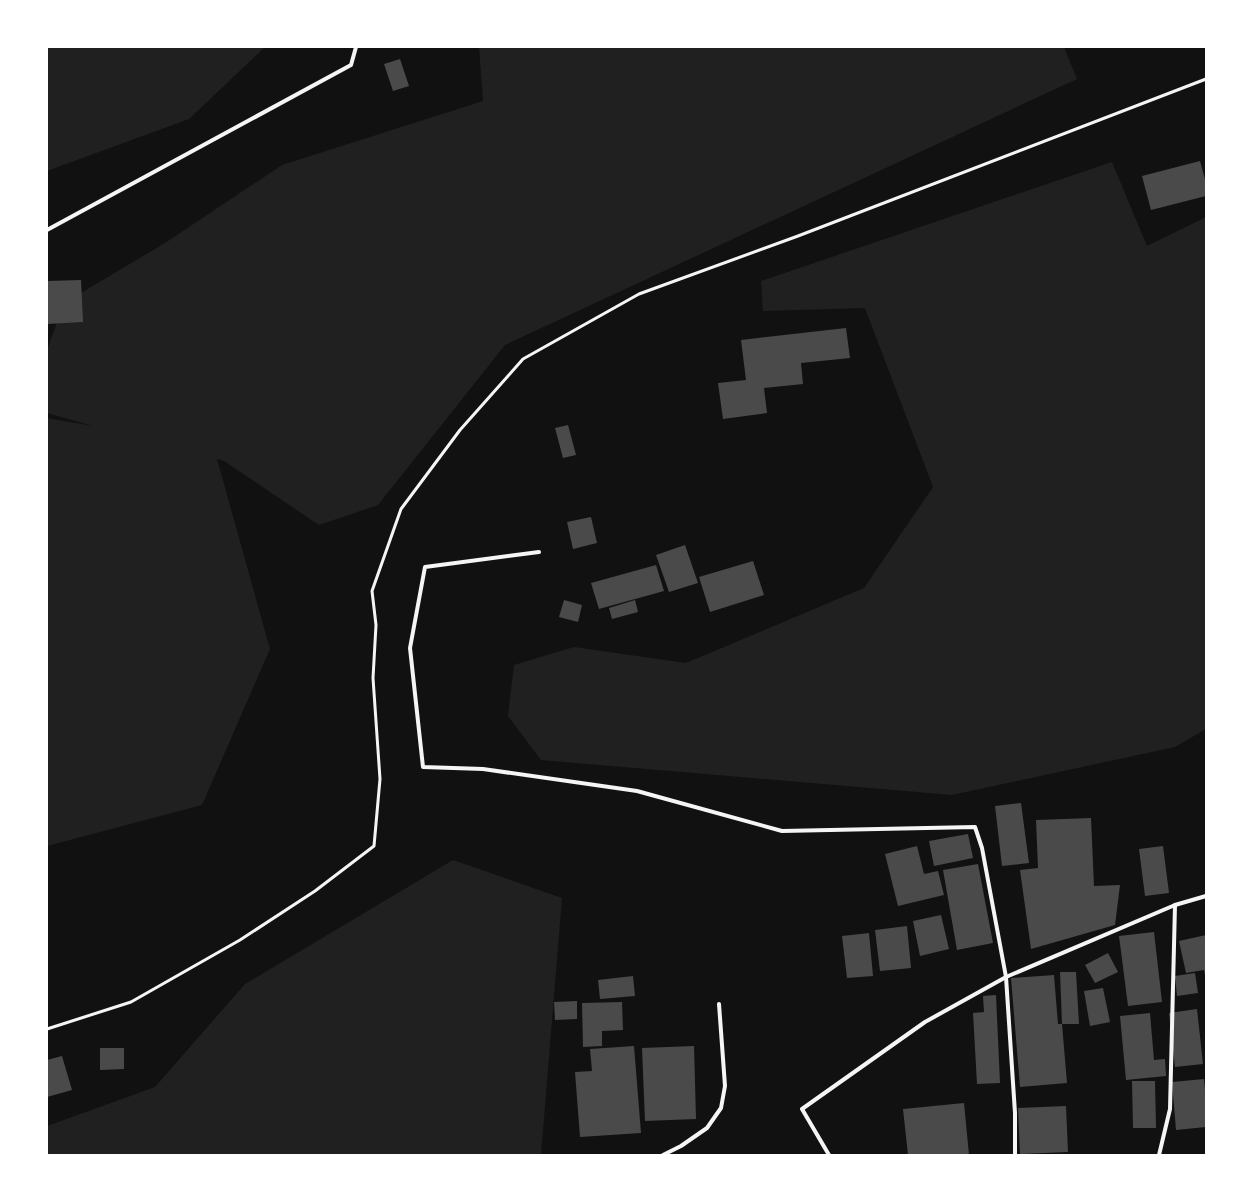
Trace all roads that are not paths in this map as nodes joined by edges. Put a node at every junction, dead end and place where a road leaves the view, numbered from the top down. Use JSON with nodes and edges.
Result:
{"nodes":[{"id":1,"x":356,"y":47,"type":"edge"},
{"id":2,"x":1206,"y":79,"type":"edge"},
{"id":3,"x":47,"y":230,"type":"edge"},
{"id":4,"x":539,"y":552,"type":"dead end"},
{"id":5,"x":1206,"y":896,"type":"edge"},
{"id":6,"x":1175,"y":905,"type":"junction"},
{"id":7,"x":1006,"y":977,"type":"junction"},
{"id":8,"x":719,"y":1004,"type":"dead end"},
{"id":9,"x":47,"y":1029,"type":"edge"},
{"id":10,"x":663,"y":1155,"type":"edge"},
{"id":11,"x":829,"y":1155,"type":"edge"},
{"id":12,"x":1015,"y":1155,"type":"edge"},
{"id":13,"x":1159,"y":1155,"type":"edge"}],
"edges":[{"from":1,"to":3,"type":"street"},
{"from":2,"to":9,"type":"lane"},
{"from":4,"to":7,"type":"street"},
{"from":5,"to":6,"type":"street"},
{"from":6,"to":7,"type":"street"},
{"from":6,"to":13,"type":"street"},
{"from":7,"to":11,"type":"street"},
{"from":7,"to":12,"type":"street"},
{"from":8,"to":10,"type":"street"}]}
